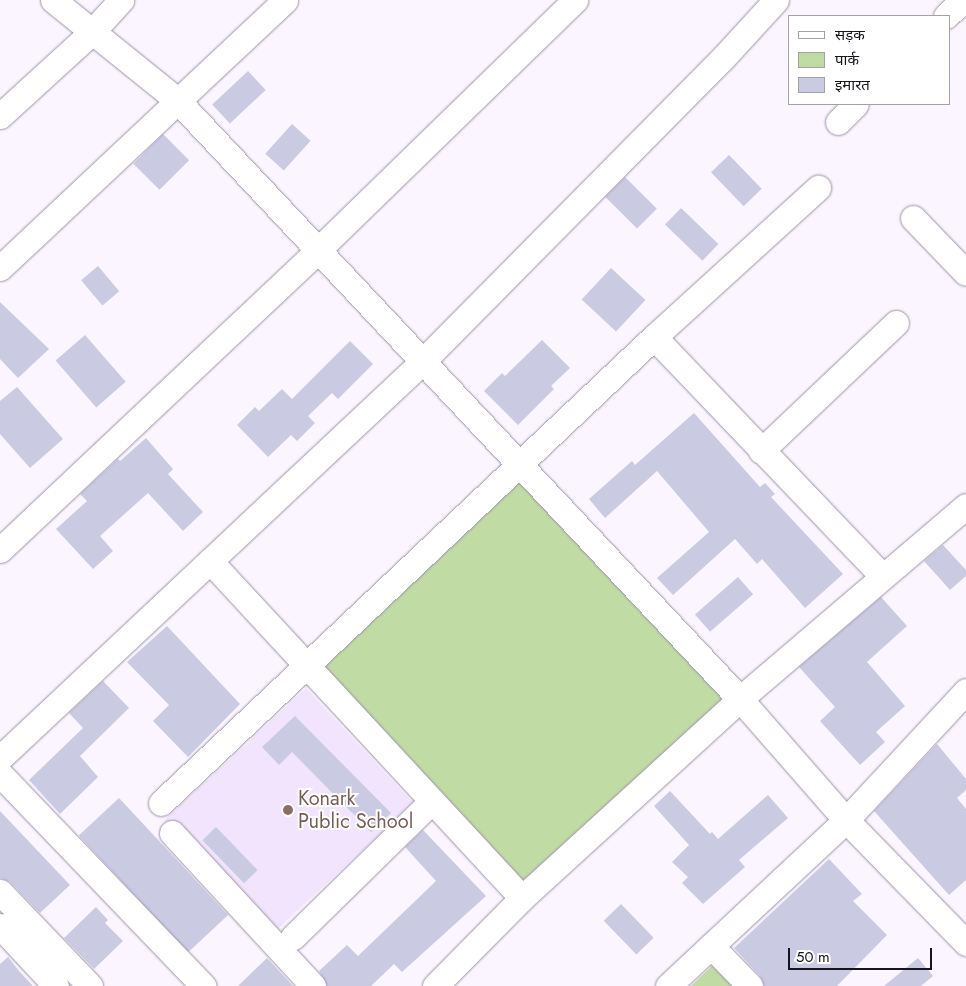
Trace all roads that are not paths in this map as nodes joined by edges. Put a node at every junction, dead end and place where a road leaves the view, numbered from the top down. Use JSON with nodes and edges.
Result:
{"nodes":[{"id":1,"x":53,"y":0,"type":"edge"},
{"id":2,"x":121,"y":0,"type":"edge"},
{"id":3,"x":285,"y":0,"type":"edge"},
{"id":4,"x":574,"y":0,"type":"edge"},
{"id":5,"x":776,"y":0,"type":"edge"},
{"id":6,"x":962,"y":0,"type":"edge"},
{"id":7,"x":947,"y":15,"type":"edge"},
{"id":8,"x":91,"y":33,"type":"junction"},
{"id":9,"x":178,"y":101,"type":"junction"},
{"id":10,"x":855,"y":105,"type":"edge"},
{"id":11,"x":0,"y":116,"type":"edge"},
{"id":12,"x":838,"y":122,"type":"dead end"},
{"id":13,"x":818,"y":188,"type":"dead end"},
{"id":14,"x":913,"y":218,"type":"dead end"},
{"id":15,"x":318,"y":250,"type":"junction"},
{"id":16,"x":0,"y":268,"type":"edge"},
{"id":17,"x":966,"y":273,"type":"edge"},
{"id":18,"x":896,"y":323,"type":"dead end"},
{"id":19,"x":654,"y":337,"type":"junction"},
{"id":20,"x":424,"y":361,"type":"junction"},
{"id":21,"x":761,"y":451,"type":"junction"},
{"id":22,"x":520,"y":464,"type":"junction"},
{"id":23,"x":966,"y":506,"type":"edge"},
{"id":24,"x":0,"y":550,"type":"edge"},
{"id":25,"x":210,"y":561,"type":"junction"},
{"id":26,"x":882,"y":576,"type":"junction"},
{"id":27,"x":306,"y":665,"type":"junction"},
{"id":28,"x":966,"y":692,"type":"edge"},
{"id":29,"x":740,"y":699,"type":"junction"},
{"id":30,"x":0,"y":758,"type":"edge"},
{"id":31,"x":0,"y":774,"type":"edge"},
{"id":32,"x":432,"y":801,"type":"junction"},
{"id":33,"x":161,"y":802,"type":"dead end"},
{"id":34,"x":846,"y":820,"type":"junction"},
{"id":35,"x":172,"y":833,"type":"dead end"},
{"id":36,"x":0,"y":892,"type":"edge"},
{"id":37,"x":522,"y":898,"type":"junction"},
{"id":38,"x":0,"y":926,"type":"edge"},
{"id":39,"x":293,"y":937,"type":"dead end"},
{"id":40,"x":964,"y":937,"type":"edge"},
{"id":41,"x":711,"y":946,"type":"junction"},
{"id":42,"x":56,"y":986,"type":"edge"},
{"id":43,"x":90,"y":986,"type":"edge"},
{"id":44,"x":203,"y":986,"type":"edge"},
{"id":45,"x":313,"y":986,"type":"edge"},
{"id":46,"x":435,"y":986,"type":"edge"},
{"id":47,"x":668,"y":986,"type":"edge"},
{"id":48,"x":750,"y":986,"type":"edge"}],
"edges":[{"from":1,"to":8,"type":"street"},
{"from":2,"to":8,"type":"street"},
{"from":3,"to":9,"type":"street"},
{"from":4,"to":15,"type":"street"},
{"from":5,"to":20,"type":"street"},
{"from":6,"to":7,"type":"street"},
{"from":8,"to":9,"type":"street"},
{"from":8,"to":11,"type":"street"},
{"from":9,"to":15,"type":"street"},
{"from":9,"to":16,"type":"street"},
{"from":10,"to":12,"type":"street"},
{"from":13,"to":19,"type":"street"},
{"from":14,"to":17,"type":"street"},
{"from":15,"to":20,"type":"street"},
{"from":15,"to":24,"type":"street"},
{"from":18,"to":21,"type":"street"},
{"from":19,"to":21,"type":"street"},
{"from":19,"to":22,"type":"street"},
{"from":20,"to":22,"type":"street"},
{"from":20,"to":25,"type":"street"},
{"from":21,"to":26,"type":"street"},
{"from":22,"to":27,"type":"street"},
{"from":22,"to":29,"type":"street"},
{"from":23,"to":26,"type":"street"},
{"from":25,"to":27,"type":"street"},
{"from":25,"to":30,"type":"street"},
{"from":26,"to":29,"type":"street"},
{"from":27,"to":32,"type":"street"},
{"from":27,"to":33,"type":"street"},
{"from":28,"to":34,"type":"street"},
{"from":29,"to":34,"type":"street"},
{"from":29,"to":37,"type":"street"},
{"from":31,"to":44,"type":"street"},
{"from":32,"to":37,"type":"street"},
{"from":32,"to":39,"type":"street"},
{"from":34,"to":40,"type":"street"},
{"from":34,"to":41,"type":"street"},
{"from":35,"to":45,"type":"street"},
{"from":36,"to":43,"type":"street"},
{"from":37,"to":46,"type":"street"},
{"from":38,"to":42,"type":"street"},
{"from":41,"to":47,"type":"street"},
{"from":41,"to":48,"type":"street"}]}
